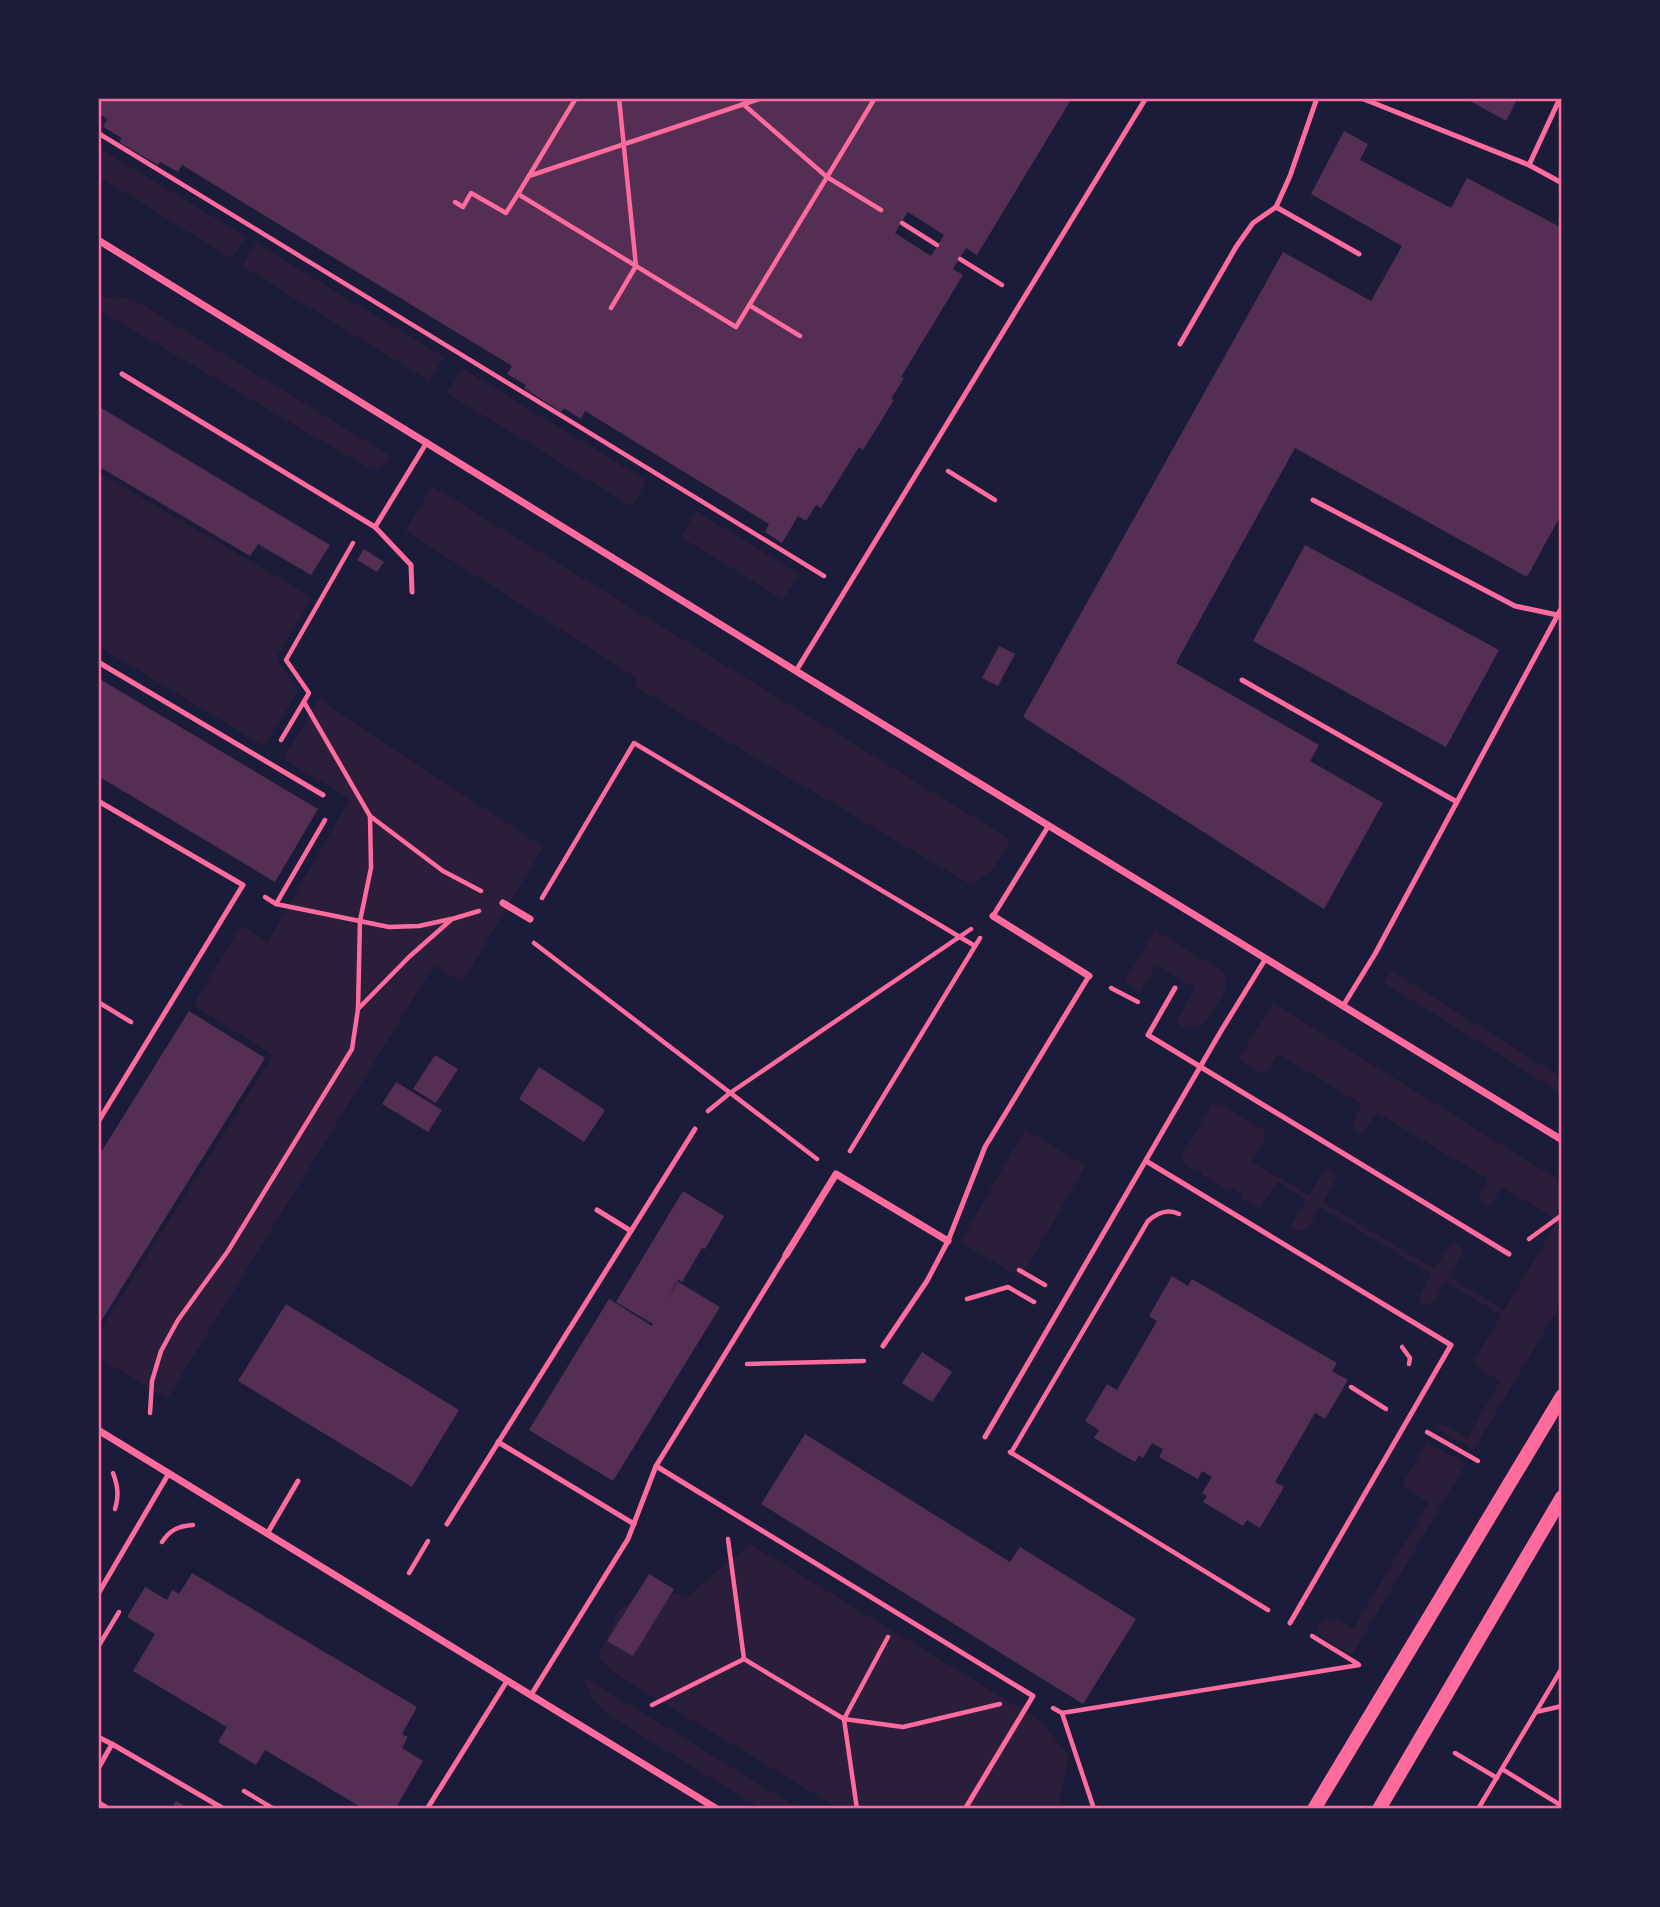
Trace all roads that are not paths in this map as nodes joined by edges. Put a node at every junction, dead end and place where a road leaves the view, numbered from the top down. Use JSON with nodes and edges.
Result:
{"nodes":[{"id":1,"x":1146,"y":98,"type":"edge"},
{"id":2,"x":1317,"y":98,"type":"edge"},
{"id":3,"x":1361,"y":98,"type":"edge"},
{"id":4,"x":1560,"y":98,"type":"edge"},
{"id":5,"x":1529,"y":165,"type":"junction"},
{"id":6,"x":1562,"y":183,"type":"edge"},
{"id":7,"x":1276,"y":207,"type":"junction"},
{"id":8,"x":98,"y":240,"type":"edge"},
{"id":9,"x":1359,"y":254,"type":"dead end"},
{"id":10,"x":1180,"y":344,"type":"dead end"},
{"id":11,"x":122,"y":374,"type":"dead end"},
{"id":12,"x":427,"y":442,"type":"junction"},
{"id":13,"x":1313,"y":500,"type":"dead end"},
{"id":14,"x":375,"y":527,"type":"junction"},
{"id":15,"x":412,"y":592,"type":"dead end"},
{"id":16,"x":1562,"y":607,"type":"edge"},
{"id":17,"x":1560,"y":616,"type":"edge"},
{"id":18,"x":98,"y":662,"type":"edge"},
{"id":19,"x":796,"y":671,"type":"junction"},
{"id":20,"x":1242,"y":680,"type":"dead end"},
{"id":21,"x":323,"y":795,"type":"road end"},
{"id":22,"x":98,"y":801,"type":"edge"},
{"id":23,"x":1457,"y":802,"type":"junction"},
{"id":24,"x":1049,"y":825,"type":"junction"},
{"id":25,"x":503,"y":903,"type":"road end"},
{"id":26,"x":993,"y":916,"type":"joint"},
{"id":27,"x":530,"y":919,"type":"road end"},
{"id":28,"x":1266,"y":958,"type":"junction"},
{"id":29,"x":1089,"y":976,"type":"joint"},
{"id":30,"x":1175,"y":988,"type":"dead end"},
{"id":31,"x":1343,"y":1006,"type":"junction"},
{"id":32,"x":1200,"y":1066,"type":"junction"},
{"id":33,"x":98,"y":1122,"type":"edge"},
{"id":34,"x":695,"y":1129,"type":"road end"},
{"id":35,"x":1562,"y":1140,"type":"edge"},
{"id":36,"x":1146,"y":1161,"type":"junction"},
{"id":37,"x":597,"y":1210,"type":"dead end"},
{"id":38,"x":631,"y":1231,"type":"junction"},
{"id":39,"x":948,"y":1241,"type":"junction"},
{"id":40,"x":1509,"y":1254,"type":"road end"},
{"id":41,"x":786,"y":1255,"type":"joint"},
{"id":42,"x":883,"y":1346,"type":"road end"},
{"id":43,"x":1562,"y":1396,"type":"edge"},
{"id":44,"x":98,"y":1430,"type":"edge"},
{"id":45,"x":985,"y":1437,"type":"road end"},
{"id":46,"x":498,"y":1442,"type":"junction"},
{"id":47,"x":656,"y":1466,"type":"junction"},
{"id":48,"x":169,"y":1473,"type":"junction"},
{"id":49,"x":298,"y":1481,"type":"dead end"},
{"id":50,"x":1562,"y":1497,"type":"edge"},
{"id":51,"x":447,"y":1524,"type":"road end"},
{"id":52,"x":634,"y":1524,"type":"junction"},
{"id":53,"x":267,"y":1534,"type":"junction"},
{"id":54,"x":98,"y":1594,"type":"edge"},
{"id":55,"x":1290,"y":1623,"type":"road end"},
{"id":56,"x":507,"y":1681,"type":"junction"},
{"id":57,"x":531,"y":1695,"type":"junction"},
{"id":58,"x":98,"y":1737,"type":"edge"},
{"id":59,"x":112,"y":1744,"type":"junction"},
{"id":60,"x":98,"y":1769,"type":"edge"},
{"id":61,"x":224,"y":1809,"type":"edge"},
{"id":62,"x":427,"y":1809,"type":"edge"},
{"id":63,"x":717,"y":1809,"type":"edge"},
{"id":64,"x":965,"y":1809,"type":"edge"},
{"id":65,"x":1314,"y":1809,"type":"edge"},
{"id":66,"x":1379,"y":1809,"type":"edge"}],
"edges":[{"from":1,"to":19,"type":"lane"},
{"from":2,"to":7,"type":"lane"},
{"from":3,"to":5,"type":"lane"},
{"from":4,"to":5,"type":"lane"},
{"from":5,"to":6,"type":"lane"},
{"from":7,"to":9,"type":"lane"},
{"from":7,"to":10,"type":"lane"},
{"from":8,"to":12,"type":"street"},
{"from":11,"to":14,"type":"lane"},
{"from":12,"to":14,"type":"lane"},
{"from":12,"to":19,"type":"street"},
{"from":13,"to":17,"type":"lane"},
{"from":14,"to":15,"type":"lane"},
{"from":16,"to":17,"type":"lane"},
{"from":17,"to":23,"type":"lane"},
{"from":18,"to":21,"type":"lane"},
{"from":19,"to":24,"type":"street"},
{"from":20,"to":23,"type":"lane"},
{"from":22,"to":33,"type":"lane"},
{"from":23,"to":31,"type":"lane"},
{"from":24,"to":26,"type":"lane"},
{"from":24,"to":28,"type":"street"},
{"from":25,"to":27,"type":"street"},
{"from":26,"to":29,"type":"street"},
{"from":28,"to":31,"type":"street"},
{"from":28,"to":32,"type":"lane"},
{"from":29,"to":39,"type":"lane"},
{"from":30,"to":32,"type":"lane"},
{"from":31,"to":35,"type":"street"},
{"from":32,"to":36,"type":"lane"},
{"from":32,"to":40,"type":"lane"},
{"from":34,"to":38,"type":"lane"},
{"from":36,"to":45,"type":"lane"},
{"from":36,"to":55,"type":"lane"},
{"from":37,"to":38,"type":"lane"},
{"from":38,"to":46,"type":"lane"},
{"from":39,"to":41,"type":"street"},
{"from":39,"to":42,"type":"lane"},
{"from":41,"to":47,"type":"lane"},
{"from":43,"to":65,"type":"main road"},
{"from":44,"to":48,"type":"street"},
{"from":46,"to":51,"type":"lane"},
{"from":46,"to":52,"type":"lane"},
{"from":47,"to":52,"type":"lane"},
{"from":47,"to":64,"type":"lane"},
{"from":48,"to":53,"type":"street"},
{"from":48,"to":54,"type":"lane"},
{"from":49,"to":53,"type":"lane"},
{"from":50,"to":66,"type":"main road"},
{"from":52,"to":57,"type":"lane"},
{"from":53,"to":56,"type":"street"},
{"from":56,"to":57,"type":"street"},
{"from":56,"to":62,"type":"lane"},
{"from":57,"to":63,"type":"street"},
{"from":58,"to":59,"type":"lane"},
{"from":59,"to":60,"type":"lane"},
{"from":59,"to":61,"type":"lane"}]}
